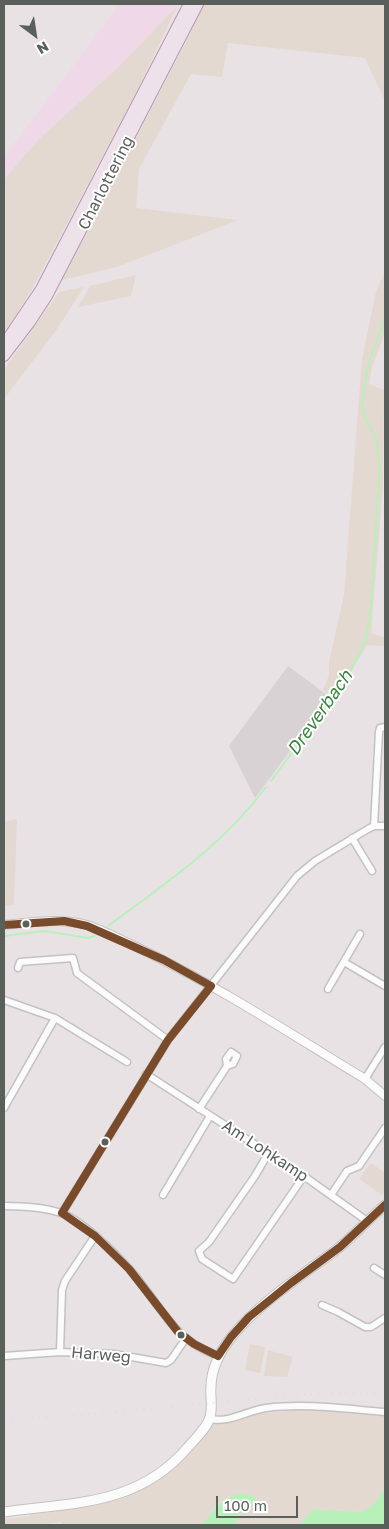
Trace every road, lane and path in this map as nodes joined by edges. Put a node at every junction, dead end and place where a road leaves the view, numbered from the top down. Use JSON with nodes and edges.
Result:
{"nodes":[{"id":1,"x":189,"y":4,"type":"edge"},
{"id":2,"x":198,"y":4,"type":"edge"},
{"id":3,"x":4,"y":344,"type":"edge"},
{"id":4,"x":4,"y":356,"type":"edge"},
{"id":5,"x":385,"y":727,"type":"edge"},
{"id":6,"x":374,"y":826,"type":"junction"},
{"id":7,"x":385,"y":826,"type":"edge"},
{"id":8,"x":352,"y":838,"type":"junction"},
{"id":9,"x":372,"y":871,"type":"dead end"},
{"id":10,"x":4,"y":925,"type":"edge"},
{"id":11,"x":360,"y":934,"type":"dead end"},
{"id":12,"x":344,"y":962,"type":"junction"},
{"id":13,"x":18,"y":968,"type":"dead end"},
{"id":14,"x":211,"y":986,"type":"junction"},
{"id":15,"x":385,"y":986,"type":"edge"},
{"id":16,"x":328,"y":989,"type":"dead end"},
{"id":17,"x":4,"y":1000,"type":"edge"},
{"id":18,"x":55,"y":1018,"type":"junction"},
{"id":19,"x":168,"y":1040,"type":"junction"},
{"id":20,"x":385,"y":1047,"type":"edge"},
{"id":21,"x":127,"y":1062,"type":"dead end"},
{"id":22,"x":227,"y":1066,"type":"dead end"},
{"id":23,"x":146,"y":1074,"type":"junction"},
{"id":24,"x":365,"y":1079,"type":"junction"},
{"id":25,"x":385,"y":1096,"type":"edge"},
{"id":26,"x":4,"y":1108,"type":"edge"},
{"id":27,"x":199,"y":1109,"type":"junction"},
{"id":28,"x":210,"y":1116,"type":"junction"},
{"id":29,"x":385,"y":1128,"type":"edge"},
{"id":30,"x":269,"y":1152,"type":"junction"},
{"id":31,"x":304,"y":1176,"type":"junction"},
{"id":32,"x":164,"y":1195,"type":"dead end"},
{"id":33,"x":331,"y":1195,"type":"junction"},
{"id":34,"x":385,"y":1205,"type":"edge"},
{"id":35,"x":4,"y":1206,"type":"edge"},
{"id":36,"x":62,"y":1213,"type":"junction"},
{"id":37,"x":367,"y":1221,"type":"junction"},
{"id":38,"x":95,"y":1236,"type":"junction"},
{"id":39,"x":374,"y":1268,"type":"dead end"},
{"id":40,"x":385,"y":1275,"type":"edge"},
{"id":41,"x":322,"y":1305,"type":"dead end"},
{"id":42,"x":385,"y":1318,"type":"edge"},
{"id":43,"x":186,"y":1338,"type":"junction"},
{"id":44,"x":60,"y":1352,"type":"junction"},
{"id":45,"x":4,"y":1356,"type":"edge"},
{"id":46,"x":218,"y":1356,"type":"junction"},
{"id":47,"x":385,"y":1412,"type":"edge"},
{"id":48,"x":210,"y":1419,"type":"junction"},
{"id":49,"x":4,"y":1512,"type":"edge"}],
"edges":[{"from":1,"to":3,"type":"highway","name":"Charlottering"},
{"from":2,"to":4,"type":"highway","name":"Charlottering"},
{"from":5,"to":6,"type":"street"},
{"from":6,"to":7,"type":"street"},
{"from":6,"to":8,"type":"street"},
{"from":8,"to":9,"type":"street"},
{"from":8,"to":14,"type":"street"},
{"from":10,"to":14,"type":"street"},
{"from":11,"to":12,"type":"street"},
{"from":12,"to":15,"type":"street"},
{"from":12,"to":16,"type":"street"},
{"from":13,"to":19,"type":"street"},
{"from":14,"to":19,"type":"street"},
{"from":14,"to":24,"type":"street"},
{"from":17,"to":18,"type":"street"},
{"from":18,"to":21,"type":"street"},
{"from":18,"to":26,"type":"street"},
{"from":19,"to":23,"type":"street"},
{"from":20,"to":24,"type":"street"},
{"from":22,"to":27,"type":"street"},
{"from":23,"to":27,"type":"street","name":"Am Lohkamp"},
{"from":23,"to":36,"type":"street"},
{"from":24,"to":25,"type":"street"},
{"from":27,"to":28,"type":"street","name":"Am Lohkamp"},
{"from":28,"to":30,"type":"street","name":"Am Lohkamp"},
{"from":28,"to":32,"type":"street"},
{"from":29,"to":33,"type":"street"},
{"from":30,"to":31,"type":"street","name":"Am Lohkamp"},
{"from":30,"to":31,"type":"street"},
{"from":31,"to":33,"type":"street","name":"Am Lohkamp"},
{"from":33,"to":37,"type":"street","name":"Am Lohkamp"},
{"from":34,"to":37,"type":"main road"},
{"from":35,"to":36,"type":"street"},
{"from":36,"to":38,"type":"street"},
{"from":37,"to":46,"type":"main road"},
{"from":38,"to":43,"type":"street"},
{"from":38,"to":44,"type":"street"},
{"from":39,"to":40,"type":"street"},
{"from":41,"to":42,"type":"street"},
{"from":43,"to":44,"type":"street","name":"Harweg"},
{"from":43,"to":46,"type":"street"},
{"from":44,"to":45,"type":"street","name":"Harweg"},
{"from":46,"to":48,"type":"main road"},
{"from":47,"to":48,"type":"street"},
{"from":48,"to":49,"type":"main road"}]}
